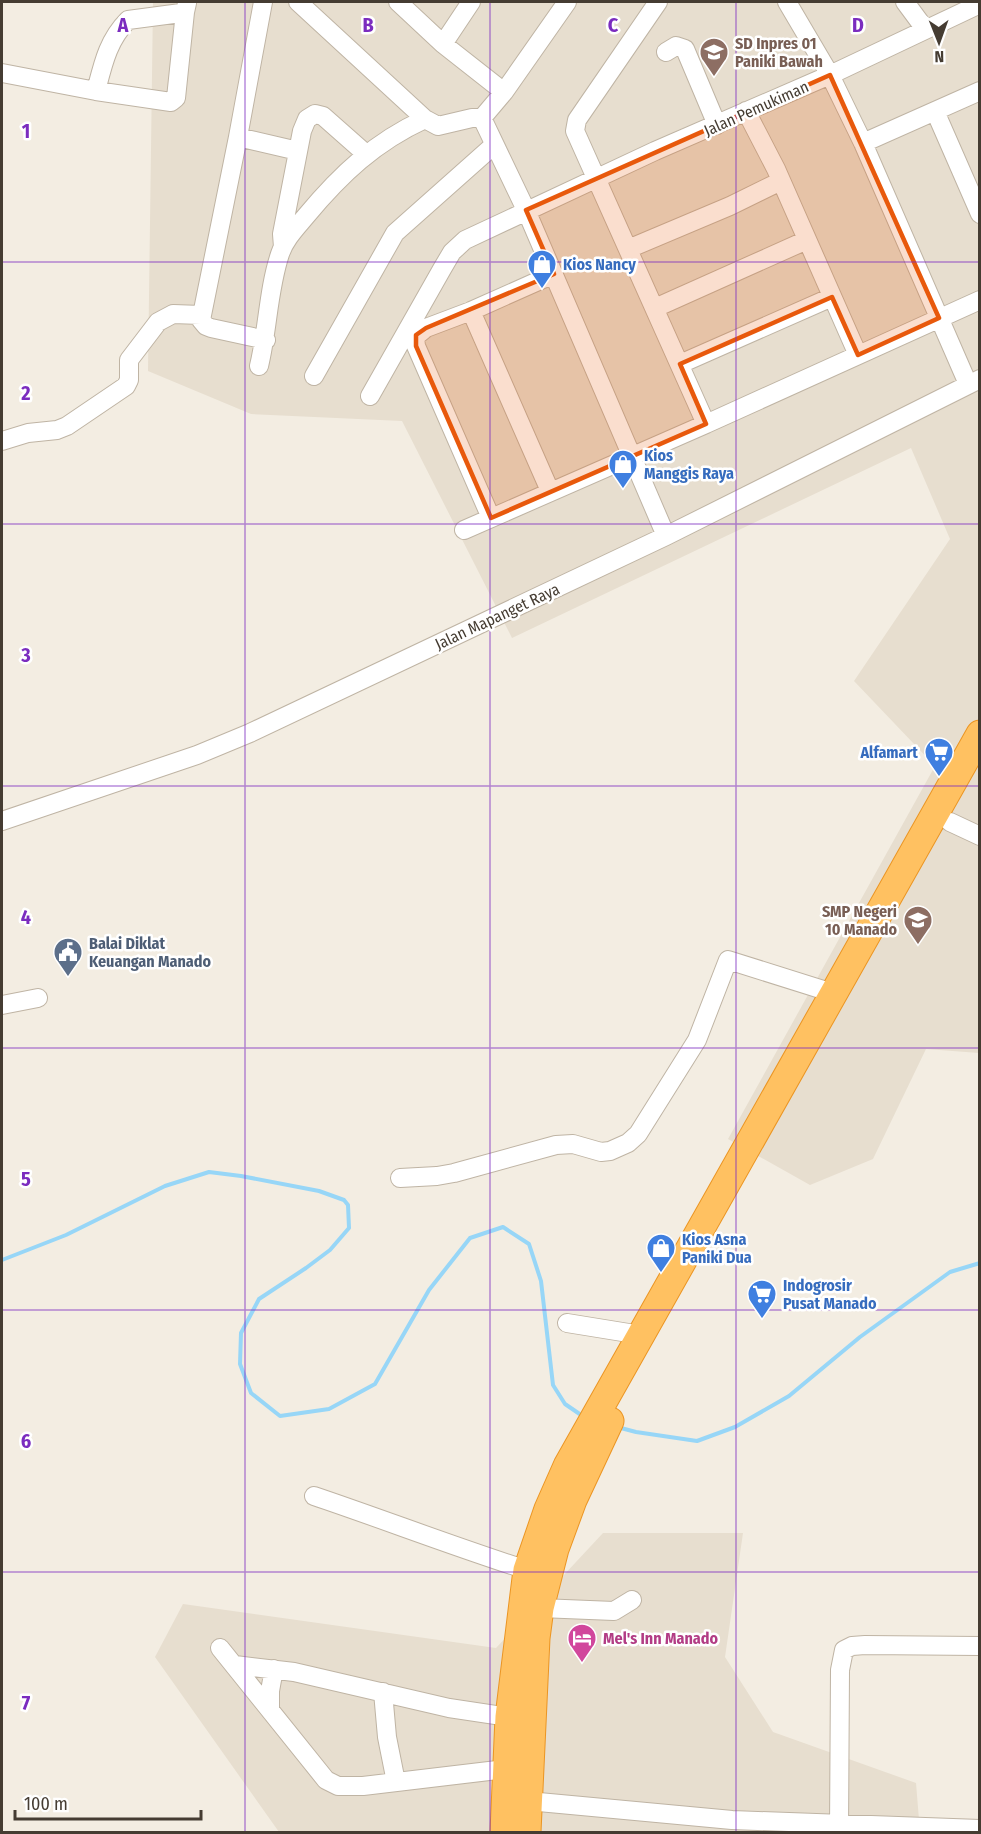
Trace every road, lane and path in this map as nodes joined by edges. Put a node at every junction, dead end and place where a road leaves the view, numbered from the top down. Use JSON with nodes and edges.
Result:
{"nodes":[{"id":1,"x":263,"y":2,"type":"edge"},
{"id":2,"x":298,"y":2,"type":"edge"},
{"id":3,"x":399,"y":2,"type":"edge"},
{"id":4,"x":471,"y":2,"type":"edge"},
{"id":5,"x":567,"y":2,"type":"edge"},
{"id":6,"x":658,"y":2,"type":"edge"},
{"id":7,"x":787,"y":2,"type":"edge"},
{"id":8,"x":905,"y":2,"type":"edge"},
{"id":9,"x":980,"y":4,"type":"edge"},
{"id":10,"x":186,"y":7,"type":"edge"},
{"id":11,"x":925,"y":29,"type":"junction"},
{"id":12,"x":443,"y":44,"type":"junction"},
{"id":13,"x":666,"y":52,"type":"dead end"},
{"id":14,"x":2,"y":73,"type":"edge"},
{"id":15,"x":830,"y":75,"type":"junction"},
{"id":16,"x":96,"y":91,"type":"junction"},
{"id":17,"x":980,"y":91,"type":"edge"},
{"id":18,"x":504,"y":92,"type":"junction"},
{"id":19,"x":746,"y":111,"type":"junction"},
{"id":20,"x":935,"y":111,"type":"junction"},
{"id":21,"x":482,"y":118,"type":"junction"},
{"id":22,"x":425,"y":119,"type":"junction"},
{"id":23,"x":717,"y":125,"type":"junction"},
{"id":24,"x":238,"y":137,"type":"junction"},
{"id":25,"x":863,"y":143,"type":"junction"},
{"id":26,"x":494,"y":145,"type":"junction"},
{"id":27,"x":298,"y":151,"type":"junction"},
{"id":28,"x":366,"y":154,"type":"junction"},
{"id":29,"x":597,"y":178,"type":"junction"},
{"id":30,"x":781,"y":181,"type":"junction"},
{"id":31,"x":526,"y":210,"type":"junction"},
{"id":32,"x":980,"y":214,"type":"edge"},
{"id":33,"x":807,"y":240,"type":"junction"},
{"id":34,"x":283,"y":247,"type":"junction"},
{"id":35,"x":628,"y":249,"type":"junction"},
{"id":36,"x":554,"y":274,"type":"junction"},
{"id":37,"x":832,"y":297,"type":"junction"},
{"id":38,"x":980,"y":300,"type":"edge"},
{"id":39,"x":655,"y":308,"type":"junction"},
{"id":40,"x":471,"y":311,"type":"junction"},
{"id":41,"x":201,"y":315,"type":"junction"},
{"id":42,"x":939,"y":318,"type":"junction"},
{"id":43,"x":266,"y":339,"type":"junction"},
{"id":44,"x":858,"y":355,"type":"junction"},
{"id":45,"x":680,"y":364,"type":"junction"},
{"id":46,"x":259,"y":366,"type":"dead end"},
{"id":47,"x":314,"y":376,"type":"dead end"},
{"id":48,"x":974,"y":381,"type":"edge"},
{"id":49,"x":370,"y":396,"type":"dead end"},
{"id":50,"x":706,"y":424,"type":"junction"},
{"id":51,"x":2,"y":441,"type":"edge"},
{"id":52,"x":633,"y":455,"type":"junction"},
{"id":53,"x":550,"y":491,"type":"junction"},
{"id":54,"x":491,"y":518,"type":"junction"},
{"id":55,"x":464,"y":530,"type":"dead end"},
{"id":56,"x":666,"y":536,"type":"junction"},
{"id":57,"x":980,"y":734,"type":"edge"},
{"id":58,"x":980,"y":770,"type":"edge"},
{"id":59,"x":2,"y":821,"type":"edge"},
{"id":60,"x":950,"y":822,"type":"junction"},
{"id":61,"x":980,"y":836,"type":"edge"},
{"id":62,"x":832,"y":993,"type":"junction"},
{"id":63,"x":38,"y":998,"type":"dead end"},
{"id":64,"x":2,"y":1005,"type":"edge"},
{"id":65,"x":400,"y":1178,"type":"dead end"},
{"id":66,"x":722,"y":1208,"type":"junction"},
{"id":67,"x":567,"y":1323,"type":"dead end"},
{"id":68,"x":641,"y":1335,"type":"junction"},
{"id":69,"x":609,"y":1406,"type":"junction"},
{"id":70,"x":576,"y":1471,"type":"junction"},
{"id":71,"x":314,"y":1496,"type":"dead end"},
{"id":72,"x":527,"y":1570,"type":"junction"},
{"id":73,"x":632,"y":1600,"type":"dead end"},
{"id":74,"x":540,"y":1608,"type":"junction"},
{"id":75,"x":980,"y":1646,"type":"edge"},
{"id":76,"x":220,"y":1648,"type":"dead end"},
{"id":77,"x":235,"y":1665,"type":"junction"},
{"id":78,"x":274,"y":1669,"type":"junction"},
{"id":79,"x":383,"y":1692,"type":"junction"},
{"id":80,"x":270,"y":1710,"type":"junction"},
{"id":81,"x":509,"y":1717,"type":"junction"},
{"id":82,"x":506,"y":1769,"type":"junction"},
{"id":83,"x":396,"y":1782,"type":"junction"},
{"id":84,"x":528,"y":1801,"type":"junction"},
{"id":85,"x":839,"y":1828,"type":"edge"},
{"id":86,"x":980,"y":1829,"type":"edge"},
{"id":87,"x":504,"y":1833,"type":"edge"},
{"id":88,"x":527,"y":1833,"type":"edge"}],
"edges":[{"from":1,"to":24,"type":"street"},
{"from":2,"to":22,"type":"street"},
{"from":3,"to":12,"type":"street"},
{"from":4,"to":12,"type":"street"},
{"from":5,"to":18,"type":"street"},
{"from":6,"to":29,"type":"street"},
{"from":7,"to":15,"type":"street"},
{"from":8,"to":11,"type":"street"},
{"from":9,"to":11,"type":"street","name":"Jalan Pemukiman"},
{"from":10,"to":16,"type":"street"},
{"from":10,"to":16,"type":"street"},
{"from":11,"to":15,"type":"street","name":"Jalan Pemukiman"},
{"from":12,"to":18,"type":"street"},
{"from":13,"to":23,"type":"street"},
{"from":14,"to":16,"type":"street"},
{"from":15,"to":19,"type":"street","name":"Jalan Pemukiman"},
{"from":15,"to":25,"type":"street"},
{"from":17,"to":20,"type":"street"},
{"from":18,"to":21,"type":"street"},
{"from":19,"to":23,"type":"street","name":"Jalan Pemukiman"},
{"from":19,"to":30,"type":"street"},
{"from":20,"to":25,"type":"street"},
{"from":20,"to":32,"type":"street"},
{"from":21,"to":22,"type":"street"},
{"from":21,"to":26,"type":"street"},
{"from":22,"to":28,"type":"street"},
{"from":23,"to":29,"type":"street","name":"Jalan Pemukiman"},
{"from":24,"to":27,"type":"street"},
{"from":24,"to":41,"type":"street"},
{"from":25,"to":42,"type":"street"},
{"from":26,"to":31,"type":"street"},
{"from":26,"to":47,"type":"street"},
{"from":27,"to":28,"type":"street"},
{"from":27,"to":34,"type":"street"},
{"from":28,"to":34,"type":"street"},
{"from":29,"to":31,"type":"street","name":"Jalan Pemukiman"},
{"from":29,"to":35,"type":"street"},
{"from":30,"to":33,"type":"street"},
{"from":30,"to":35,"type":"street"},
{"from":31,"to":36,"type":"street"},
{"from":31,"to":49,"type":"street","name":"Jalan Pemukiman"},
{"from":33,"to":37,"type":"street"},
{"from":33,"to":39,"type":"street"},
{"from":34,"to":43,"type":"street"},
{"from":35,"to":39,"type":"street"},
{"from":36,"to":40,"type":"street"},
{"from":36,"to":52,"type":"street"},
{"from":37,"to":44,"type":"street"},
{"from":37,"to":45,"type":"street"},
{"from":38,"to":42,"type":"street"},
{"from":39,"to":45,"type":"street"},
{"from":40,"to":53,"type":"street"},
{"from":40,"to":54,"type":"street"},
{"from":41,"to":43,"type":"street"},
{"from":41,"to":51,"type":"street"},
{"from":42,"to":44,"type":"street"},
{"from":42,"to":48,"type":"street"},
{"from":43,"to":46,"type":"street"},
{"from":44,"to":50,"type":"street"},
{"from":45,"to":50,"type":"street"},
{"from":48,"to":56,"type":"street","name":"Jalan Mapanget Raya"},
{"from":50,"to":52,"type":"street"},
{"from":52,"to":53,"type":"street"},
{"from":52,"to":56,"type":"street"},
{"from":53,"to":54,"type":"street"},
{"from":54,"to":55,"type":"street"},
{"from":56,"to":59,"type":"street","name":"Jalan Mapanget Raya"},
{"from":57,"to":62,"type":"highway"},
{"from":58,"to":60,"type":"highway"},
{"from":60,"to":61,"type":"street"},
{"from":60,"to":66,"type":"highway"},
{"from":62,"to":65,"type":"street"},
{"from":62,"to":66,"type":"highway"},
{"from":63,"to":64,"type":"street"},
{"from":66,"to":68,"type":"highway"},
{"from":66,"to":69,"type":"highway"},
{"from":67,"to":68,"type":"street"},
{"from":68,"to":69,"type":"highway"},
{"from":69,"to":70,"type":"highway"},
{"from":70,"to":72,"type":"highway"},
{"from":70,"to":74,"type":"highway"},
{"from":71,"to":72,"type":"street"},
{"from":72,"to":81,"type":"highway"},
{"from":73,"to":74,"type":"street"},
{"from":74,"to":84,"type":"highway"},
{"from":75,"to":85,"type":"street"},
{"from":76,"to":77,"type":"street"},
{"from":77,"to":78,"type":"street"},
{"from":77,"to":80,"type":"street"},
{"from":78,"to":79,"type":"street"},
{"from":78,"to":80,"type":"street"},
{"from":79,"to":81,"type":"street"},
{"from":79,"to":83,"type":"street"},
{"from":80,"to":83,"type":"street"},
{"from":81,"to":82,"type":"highway"},
{"from":82,"to":83,"type":"street"},
{"from":82,"to":87,"type":"highway"},
{"from":84,"to":85,"type":"street"},
{"from":84,"to":88,"type":"highway"},
{"from":85,"to":86,"type":"street"}]}
